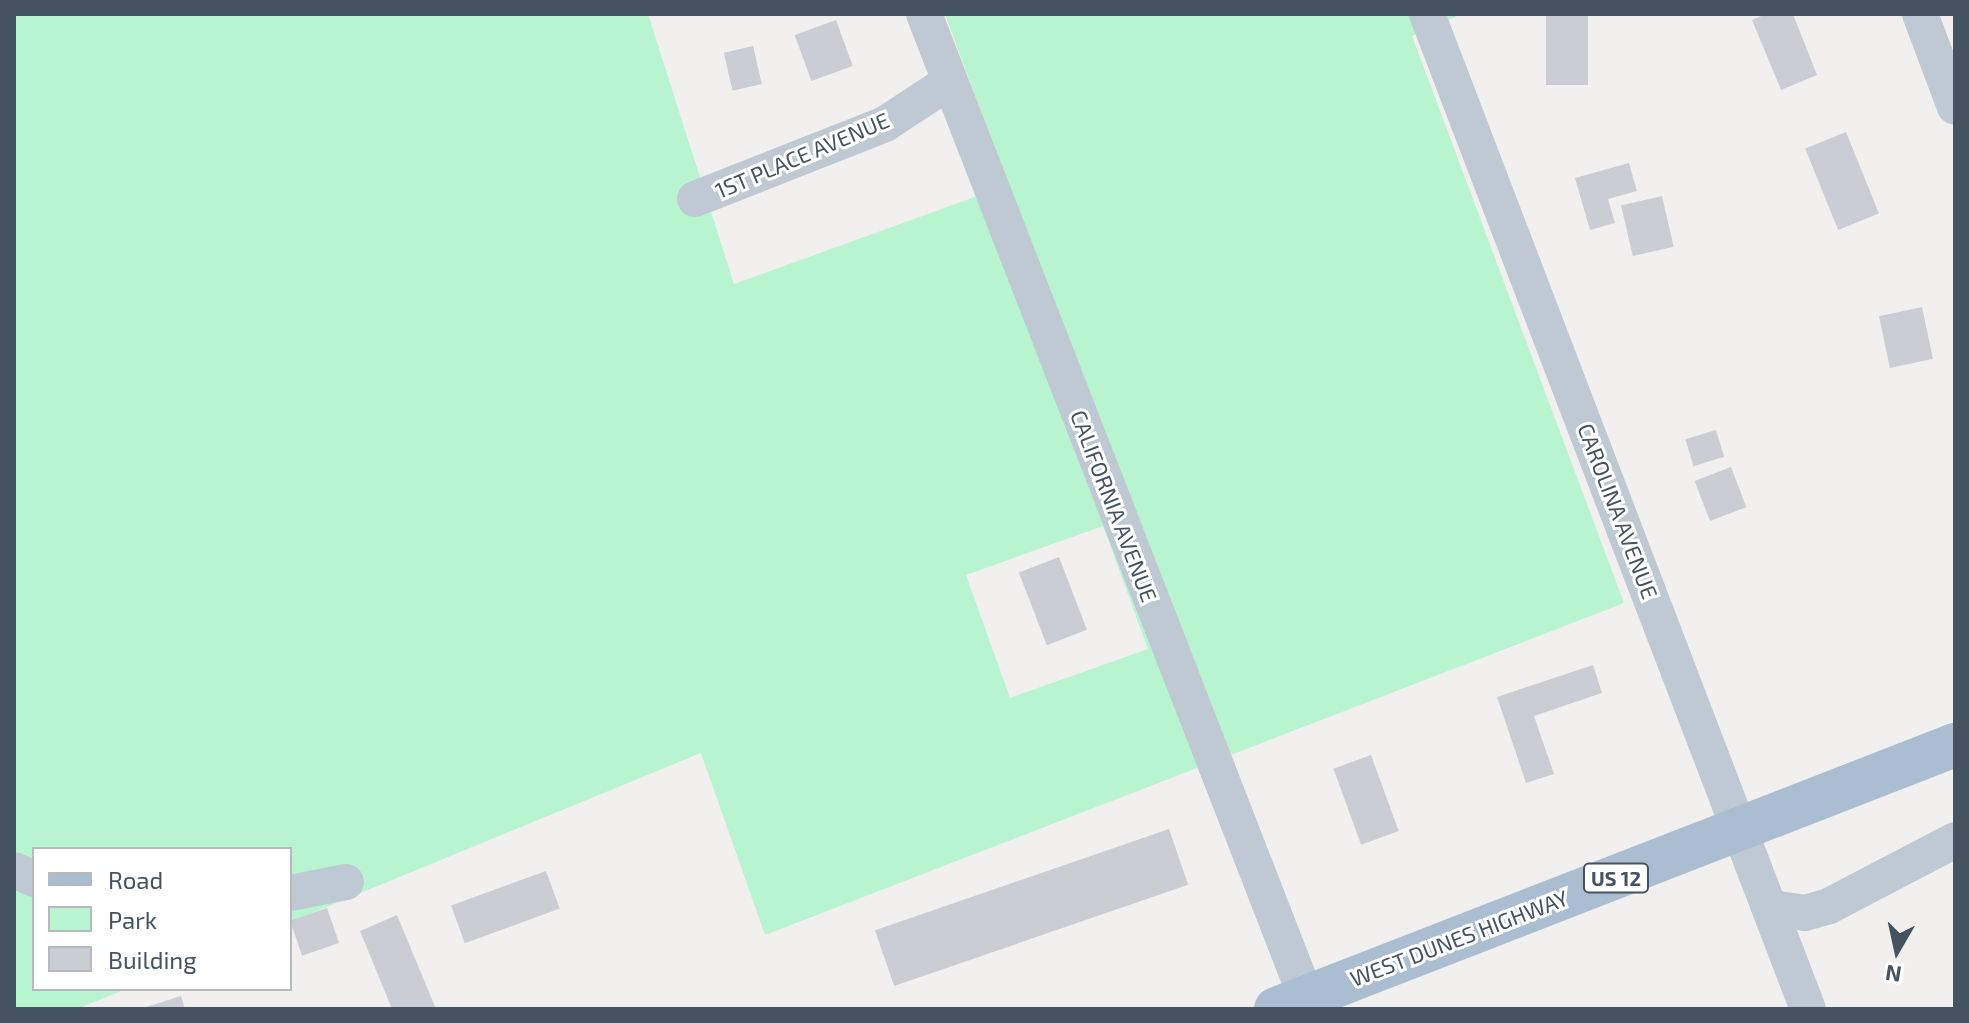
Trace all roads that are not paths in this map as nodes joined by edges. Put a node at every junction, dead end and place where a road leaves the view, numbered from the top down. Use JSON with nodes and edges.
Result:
{"nodes":[{"id":1,"x":924,"y":14,"type":"edge"},
{"id":2,"x":1427,"y":14,"type":"edge"},
{"id":3,"x":1920,"y":14,"type":"edge"},
{"id":4,"x":949,"y":82,"type":"junction"},
{"id":5,"x":1955,"y":107,"type":"edge"},
{"id":6,"x":695,"y":199,"type":"dead end"},
{"id":7,"x":1955,"y":745,"type":"edge"},
{"id":8,"x":1740,"y":830,"type":"junction"},
{"id":9,"x":1955,"y":840,"type":"edge"},
{"id":10,"x":346,"y":882,"type":"dead end"},
{"id":11,"x":292,"y":893,"type":"edge"},
{"id":12,"x":1771,"y":908,"type":"junction"},
{"id":13,"x":1291,"y":1003,"type":"edge"},
{"id":14,"x":1808,"y":1009,"type":"edge"}],
"edges":[{"from":1,"to":4,"type":"street","name":"CALIFORNIA AVENUE"},
{"from":2,"to":8,"type":"street","name":"CAROLINA AVENUE"},
{"from":3,"to":5,"type":"street"},
{"from":4,"to":6,"type":"street","name":"1ST PLACE AVENUE"},
{"from":4,"to":13,"type":"street","name":"CALIFORNIA AVENUE"},
{"from":7,"to":8,"type":"main road","name":"WEST DUNES HIGHWAY","number":"US 12"},
{"from":8,"to":12,"type":"street","name":"CAROLINA AVENUE"},
{"from":8,"to":13,"type":"main road","name":"WEST DUNES HIGHWAY","number":"US 12"},
{"from":9,"to":12,"type":"street"},
{"from":10,"to":11,"type":"street"},
{"from":12,"to":14,"type":"street","name":"CAROLINA AVENUE"}]}
